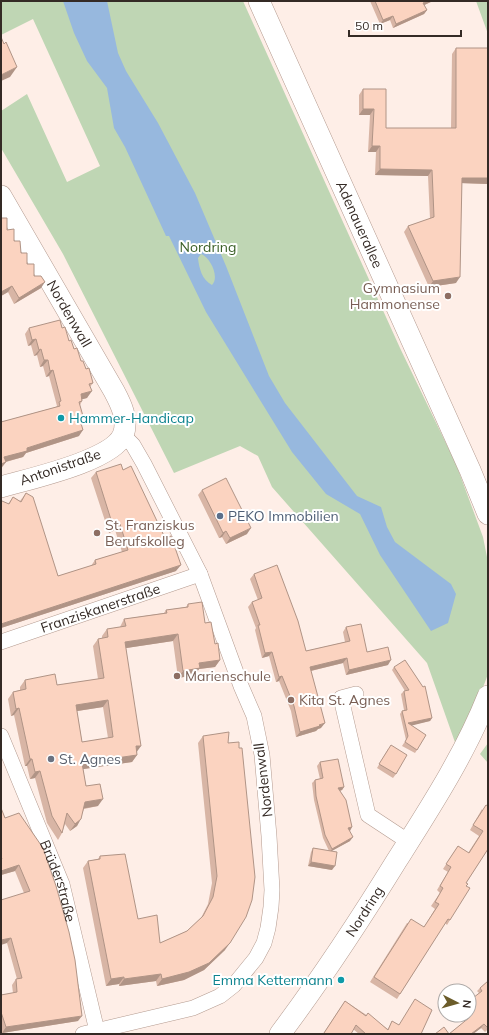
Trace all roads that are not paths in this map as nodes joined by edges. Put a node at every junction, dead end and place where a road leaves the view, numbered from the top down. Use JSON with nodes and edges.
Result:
{"nodes":[{"id":1,"x":259,"y":1,"type":"edge"},
{"id":2,"x":1,"y":196,"type":"edge"},
{"id":3,"x":120,"y":439,"type":"junction"},
{"id":4,"x":1,"y":487,"type":"edge"},
{"id":5,"x":488,"y":514,"type":"edge"},
{"id":6,"x":200,"y":574,"type":"junction"},
{"id":7,"x":1,"y":642,"type":"edge"},
{"id":8,"x":356,"y":694,"type":"dead end"},
{"id":9,"x":488,"y":696,"type":"edge"},
{"id":10,"x":482,"y":726,"type":"edge"},
{"id":11,"x":1,"y":736,"type":"edge"},
{"id":12,"x":409,"y":842,"type":"junction"},
{"id":13,"x":90,"y":1033,"type":"edge"},
{"id":14,"x":280,"y":1034,"type":"edge"}],
"edges":[{"from":1,"to":5,"type":"main road","name":"Adenauerallee"},
{"from":2,"to":3,"type":"main road","name":"Nordenwall"},
{"from":3,"to":4,"type":"main road","name":"Antonistraße"},
{"from":3,"to":6,"type":"street","name":"Nordenwall"},
{"from":6,"to":7,"type":"street","name":"Franziskanerstraße"},
{"from":6,"to":13,"type":"street","name":"Nordenwall"},
{"from":8,"to":12,"type":"street"},
{"from":9,"to":10,"type":"main road"},
{"from":10,"to":12,"type":"main road","name":"Nordring"},
{"from":11,"to":13,"type":"street","name":"Brüderstraße"},
{"from":12,"to":14,"type":"main road","name":"Nordring"}]}
